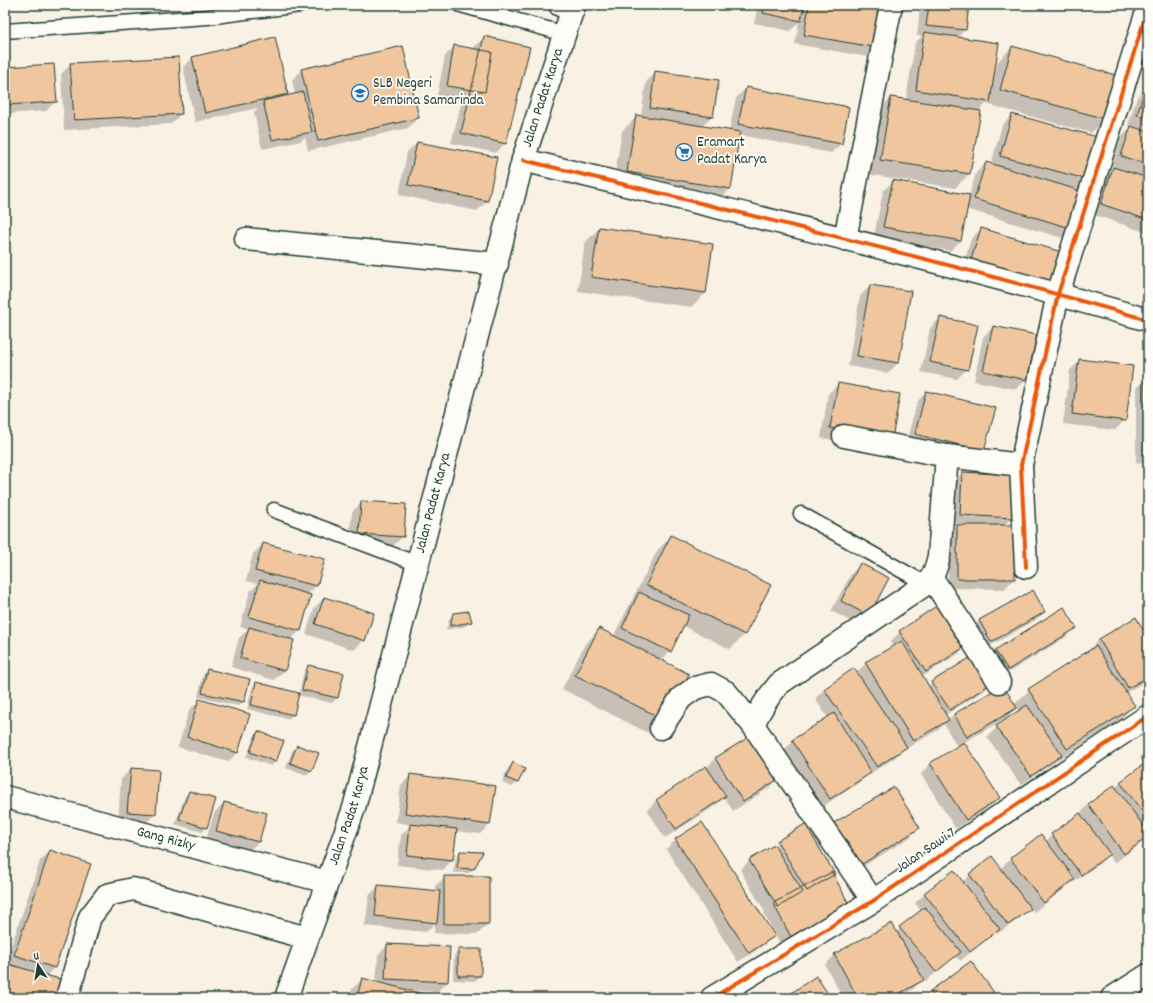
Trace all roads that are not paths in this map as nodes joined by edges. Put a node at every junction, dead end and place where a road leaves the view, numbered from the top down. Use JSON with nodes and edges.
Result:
{"nodes":[{"id":1,"x":300,"y":5,"type":"edge"},
{"id":2,"x":461,"y":5,"type":"edge"},
{"id":3,"x":891,"y":5,"type":"edge"},
{"id":4,"x":569,"y":7,"type":"edge"},
{"id":5,"x":1148,"y":8,"type":"edge"},
{"id":6,"x":5,"y":31,"type":"edge"},
{"id":7,"x":565,"y":34,"type":"junction"},
{"id":8,"x":523,"y":160,"type":"junction"},
{"id":9,"x":246,"y":239,"type":"dead end"},
{"id":10,"x":845,"y":239,"type":"junction"},
{"id":11,"x":497,"y":264,"type":"junction"},
{"id":12,"x":1058,"y":294,"type":"junction"},
{"id":13,"x":1148,"y":320,"type":"edge"},
{"id":14,"x":844,"y":436,"type":"dead end"},
{"id":15,"x":947,"y":456,"type":"junction"},
{"id":16,"x":1021,"y":465,"type":"junction"},
{"id":17,"x":274,"y":510,"type":"dead end"},
{"id":18,"x":801,"y":514,"type":"dead end"},
{"id":19,"x":418,"y":564,"type":"junction"},
{"id":20,"x":1026,"y":567,"type":"dead end"},
{"id":21,"x":929,"y":581,"type":"junction"},
{"id":22,"x":999,"y":682,"type":"dead end"},
{"id":23,"x":1148,"y":716,"type":"edge"},
{"id":24,"x":753,"y":725,"type":"junction"},
{"id":25,"x":661,"y":728,"type":"dead end"},
{"id":26,"x":5,"y":797,"type":"edge"},
{"id":27,"x":327,"y":882,"type":"junction"},
{"id":28,"x":873,"y":901,"type":"junction"},
{"id":29,"x":307,"y":938,"type":"junction"},
{"id":30,"x":1148,"y":974,"type":"edge"},
{"id":31,"x":67,"y":998,"type":"edge"},
{"id":32,"x":286,"y":998,"type":"edge"},
{"id":33,"x":712,"y":998,"type":"edge"},
{"id":34,"x":1112,"y":998,"type":"edge"}],
"edges":[{"from":1,"to":6,"type":"lane"},
{"from":2,"to":7,"type":"lane"},
{"from":3,"to":10,"type":"street"},
{"from":4,"to":7,"type":"street","name":"Jalan Padat Karya"},
{"from":5,"to":12,"type":"street"},
{"from":7,"to":8,"type":"street","name":"Jalan Padat Karya"},
{"from":8,"to":10,"type":"street"},
{"from":8,"to":11,"type":"street","name":"Jalan Padat Karya"},
{"from":9,"to":11,"type":"street"},
{"from":10,"to":12,"type":"street"},
{"from":11,"to":19,"type":"street","name":"Jalan Padat Karya"},
{"from":12,"to":13,"type":"street"},
{"from":12,"to":16,"type":"street"},
{"from":14,"to":15,"type":"street"},
{"from":15,"to":16,"type":"street"},
{"from":15,"to":21,"type":"street"},
{"from":16,"to":20,"type":"street"},
{"from":17,"to":19,"type":"lane"},
{"from":18,"to":21,"type":"lane"},
{"from":19,"to":27,"type":"street","name":"Jalan Padat Karya"},
{"from":21,"to":22,"type":"street"},
{"from":21,"to":24,"type":"street"},
{"from":23,"to":28,"type":"street","name":"Jalan Sawi 7"},
{"from":24,"to":25,"type":"street"},
{"from":24,"to":28,"type":"street"},
{"from":26,"to":27,"type":"street","name":"Gang Rizky"},
{"from":27,"to":29,"type":"street","name":"Jalan Padat Karya"},
{"from":28,"to":33,"type":"street","name":"Jalan Sawi 7"},
{"from":29,"to":31,"type":"street"},
{"from":29,"to":32,"type":"street","name":"Jalan Padat Karya"},
{"from":30,"to":34,"type":"street"}]}
